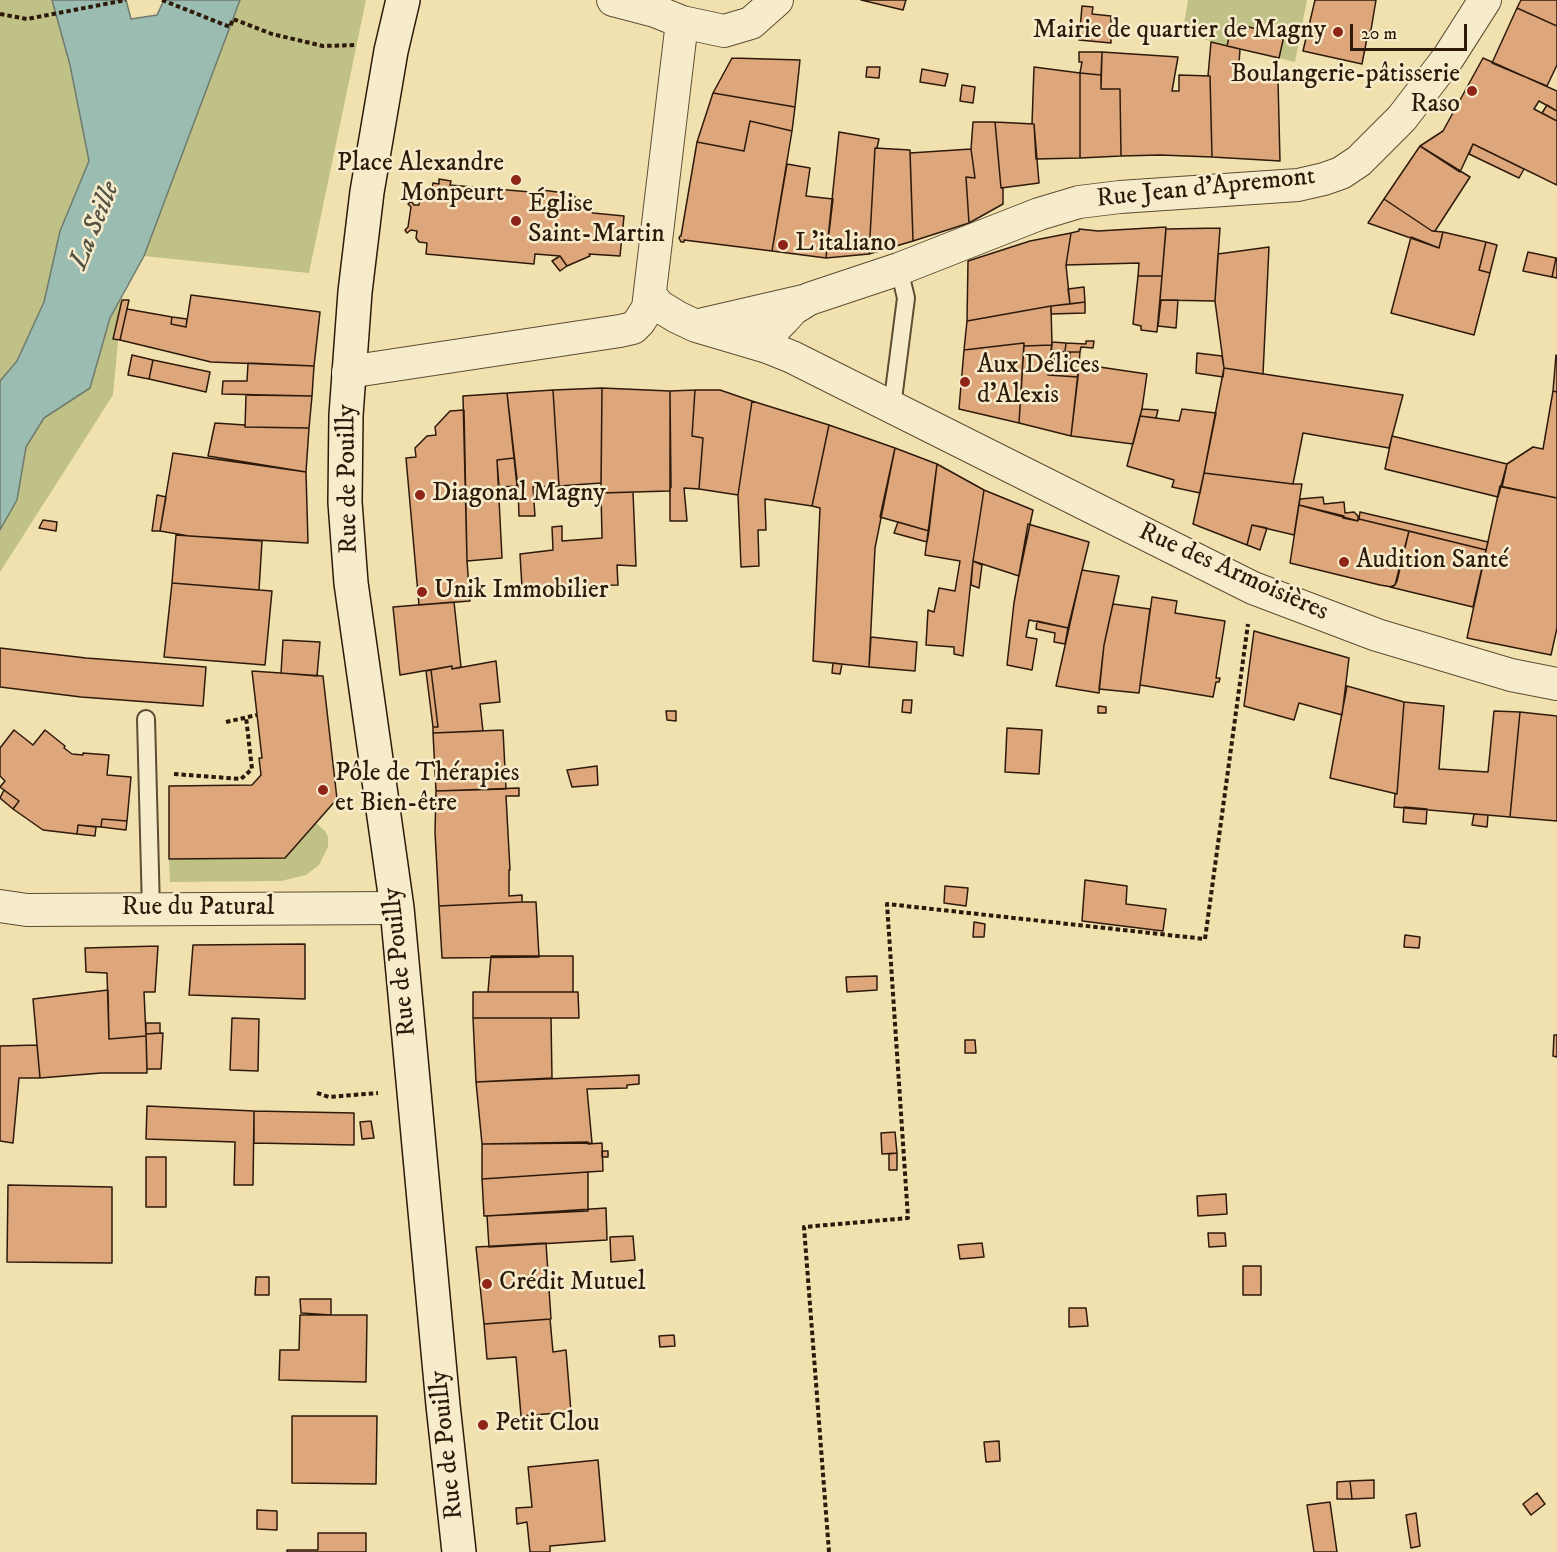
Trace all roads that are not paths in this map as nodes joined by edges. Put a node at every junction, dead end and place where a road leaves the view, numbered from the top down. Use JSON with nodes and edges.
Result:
{"nodes":[{"id":1,"x":403,"y":0,"type":"edge"},
{"id":2,"x":613,"y":0,"type":"edge"},
{"id":3,"x":777,"y":0,"type":"edge"},
{"id":4,"x":1485,"y":0,"type":"edge"},
{"id":5,"x":682,"y":22,"type":"junction"},
{"id":6,"x":899,"y":269,"type":"junction"},
{"id":7,"x":650,"y":295,"type":"junction"},
{"id":8,"x":809,"y":299,"type":"junction"},
{"id":9,"x":696,"y":326,"type":"junction"},
{"id":10,"x":633,"y":328,"type":"junction"},
{"id":11,"x":767,"y":347,"type":"junction"},
{"id":12,"x":348,"y":372,"type":"junction"},
{"id":13,"x":892,"y":407,"type":"junction"},
{"id":14,"x":1557,"y":684,"type":"edge"},
{"id":15,"x":146,"y":718,"type":"dead end"},
{"id":16,"x":0,"y":906,"type":"edge"},
{"id":17,"x":397,"y":908,"type":"junction"},
{"id":18,"x":151,"y":909,"type":"junction"},
{"id":19,"x":459,"y":1552,"type":"edge"}],
"edges":[{"from":1,"to":12,"type":"main road"},
{"from":2,"to":5,"type":"street"},
{"from":3,"to":5,"type":"street"},
{"from":4,"to":6,"type":"street","name":"Rue Jean d'Apremont"},
{"from":5,"to":7,"type":"street"},
{"from":6,"to":8,"type":"street","name":"Rue Jean d'Apremont"},
{"from":6,"to":13,"type":"lane"},
{"from":7,"to":9,"type":"street"},
{"from":7,"to":10,"type":"street"},
{"from":8,"to":9,"type":"street"},
{"from":8,"to":11,"type":"street"},
{"from":9,"to":10,"type":"street"},
{"from":9,"to":11,"type":"street","name":"Rue des Armoisières"},
{"from":10,"to":12,"type":"street"},
{"from":11,"to":13,"type":"street","name":"Rue des Armoisières"},
{"from":12,"to":17,"type":"main road","name":"Rue de Pouilly"},
{"from":13,"to":14,"type":"street","name":"Rue des Armoisières"},
{"from":15,"to":18,"type":"lane"},
{"from":16,"to":18,"type":"street","name":"Rue du Patural"},
{"from":17,"to":18,"type":"street","name":"Rue du Patural"},
{"from":17,"to":19,"type":"main road","name":"Rue de Pouilly"}]}
